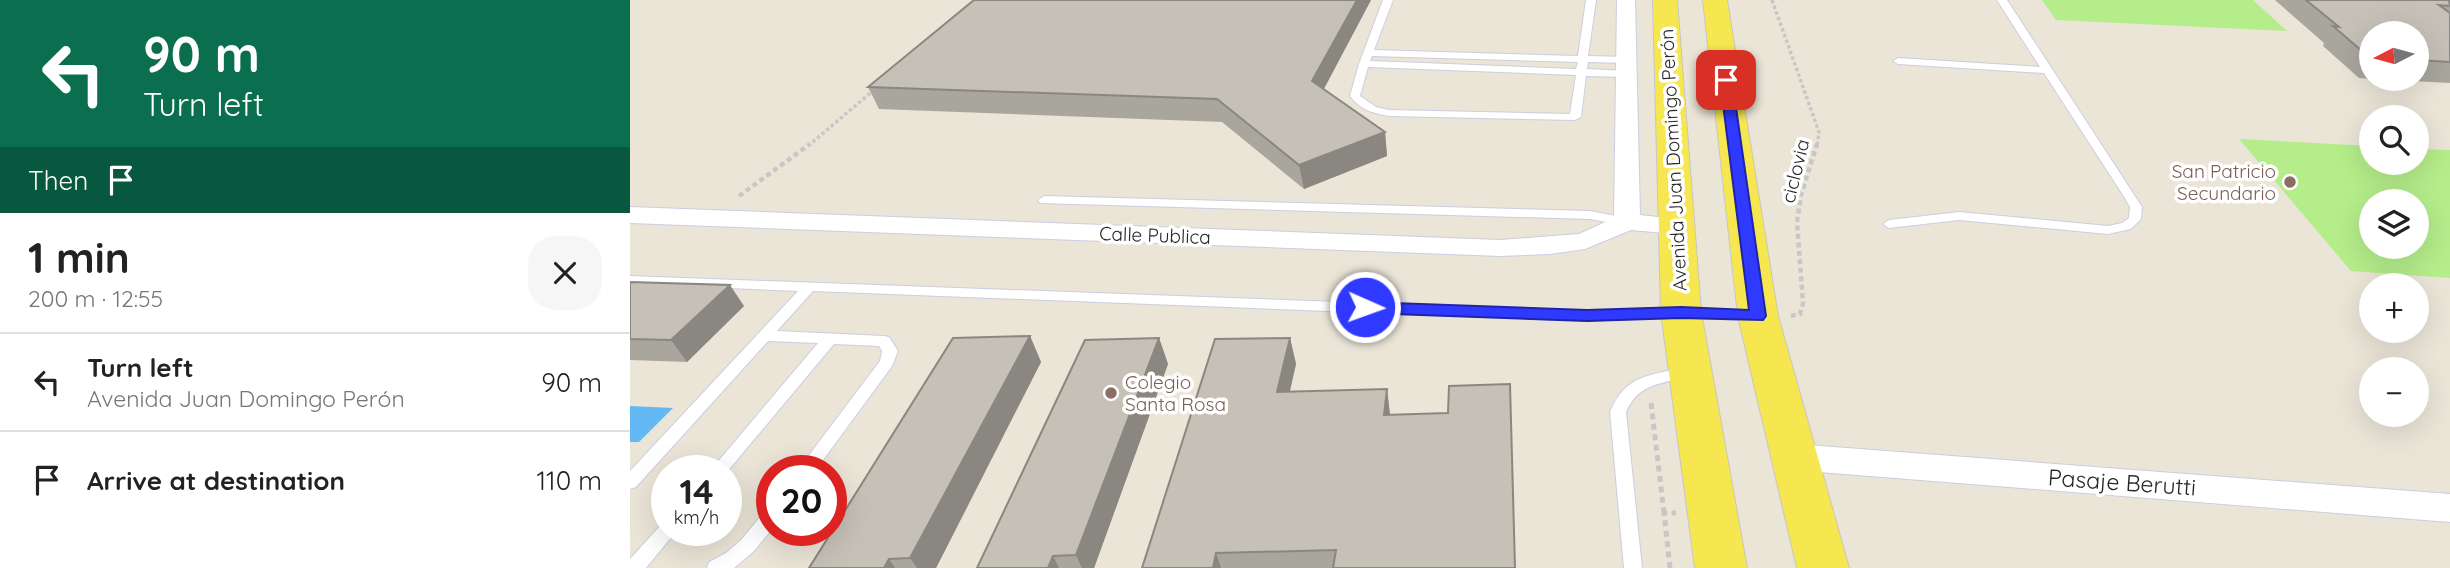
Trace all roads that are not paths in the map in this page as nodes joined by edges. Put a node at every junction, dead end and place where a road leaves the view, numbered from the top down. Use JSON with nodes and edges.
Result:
{"nodes":[{"id":1,"x":1388,"y":0,"type":"edge"},
{"id":2,"x":1591,"y":0,"type":"edge"},
{"id":3,"x":1626,"y":0,"type":"edge"},
{"id":4,"x":1665,"y":0,"type":"edge"},
{"id":5,"x":1715,"y":0,"type":"edge"},
{"id":6,"x":2002,"y":0,"type":"edge"},
{"id":7,"x":1366,"y":58,"type":"junction"},
{"id":8,"x":1582,"y":59,"type":"junction"},
{"id":9,"x":1898,"y":61,"type":"dead end"},
{"id":10,"x":1627,"y":67,"type":"junction"},
{"id":11,"x":2047,"y":70,"type":"junction"},
{"id":12,"x":1580,"y":72,"type":"junction"},
{"id":13,"x":1044,"y":200,"type":"dead end"},
{"id":14,"x":630,"y":215,"type":"edge"},
{"id":15,"x":1627,"y":222,"type":"junction"},
{"id":16,"x":1889,"y":224,"type":"dead end"},
{"id":17,"x":1676,"y":226,"type":"junction"},
{"id":18,"x":630,"y":280,"type":"edge"},
{"id":19,"x":810,"y":286,"type":"junction"},
{"id":20,"x":1681,"y":312,"type":"junction"},
{"id":21,"x":1758,"y":316,"type":"junction"},
{"id":22,"x":766,"y":336,"type":"junction"},
{"id":23,"x":831,"y":338,"type":"junction"},
{"id":24,"x":1690,"y":371,"type":"junction"},
{"id":25,"x":732,"y":455,"type":"edge"},
{"id":26,"x":817,"y":455,"type":"edge"},
{"id":27,"x":1794,"y":457,"type":"junction"},
{"id":28,"x":630,"y":482,"type":"edge"},
{"id":29,"x":2450,"y":508,"type":"edge"},
{"id":30,"x":756,"y":535,"type":"edge"},
{"id":31,"x":653,"y":546,"type":"edge"},
{"id":32,"x":634,"y":568,"type":"edge"},
{"id":33,"x":716,"y":568,"type":"edge"},
{"id":34,"x":1633,"y":568,"type":"edge"},
{"id":35,"x":1721,"y":568,"type":"edge"},
{"id":36,"x":1823,"y":568,"type":"edge"}],
"edges":[{"from":1,"to":7,"type":"lane"},
{"from":2,"to":8,"type":"lane"},
{"from":3,"to":10,"type":"street"},
{"from":4,"to":17,"type":"main road","name":"Avenida Juan Domingo Perón"},
{"from":5,"to":21,"type":"main road"},
{"from":6,"to":11,"type":"lane"},
{"from":7,"to":8,"type":"lane"},
{"from":7,"to":12,"type":"lane"},
{"from":7,"to":12,"type":"lane"},
{"from":8,"to":10,"type":"lane"},
{"from":8,"to":12,"type":"lane"},
{"from":9,"to":11,"type":"lane"},
{"from":10,"to":12,"type":"lane"},
{"from":10,"to":15,"type":"street"},
{"from":11,"to":16,"type":"lane"},
{"from":13,"to":15,"type":"lane"},
{"from":14,"to":15,"type":"street","name":"Calle Publica"},
{"from":15,"to":17,"type":"street","name":"Calle Publica"},
{"from":17,"to":20,"type":"main road","name":"Avenida Juan Domingo Perón"},
{"from":18,"to":19,"type":"lane"},
{"from":19,"to":20,"type":"lane"},
{"from":19,"to":22,"type":"lane"},
{"from":20,"to":21,"type":"lane"},
{"from":20,"to":24,"type":"main road","name":"Avenida Juan Domingo Perón"},
{"from":21,"to":27,"type":"main road"},
{"from":22,"to":23,"type":"lane"},
{"from":22,"to":28,"type":"lane"},
{"from":23,"to":25,"type":"lane"},
{"from":23,"to":26,"type":"lane"},
{"from":24,"to":34,"type":"lane"},
{"from":24,"to":35,"type":"main road","name":"Avenida Juan Domingo Perón"},
{"from":27,"to":29,"type":"street","name":"Pasaje Berutti"},
{"from":27,"to":36,"type":"main road"},
{"from":30,"to":33,"type":"lane"},
{"from":31,"to":32,"type":"lane"}]}
